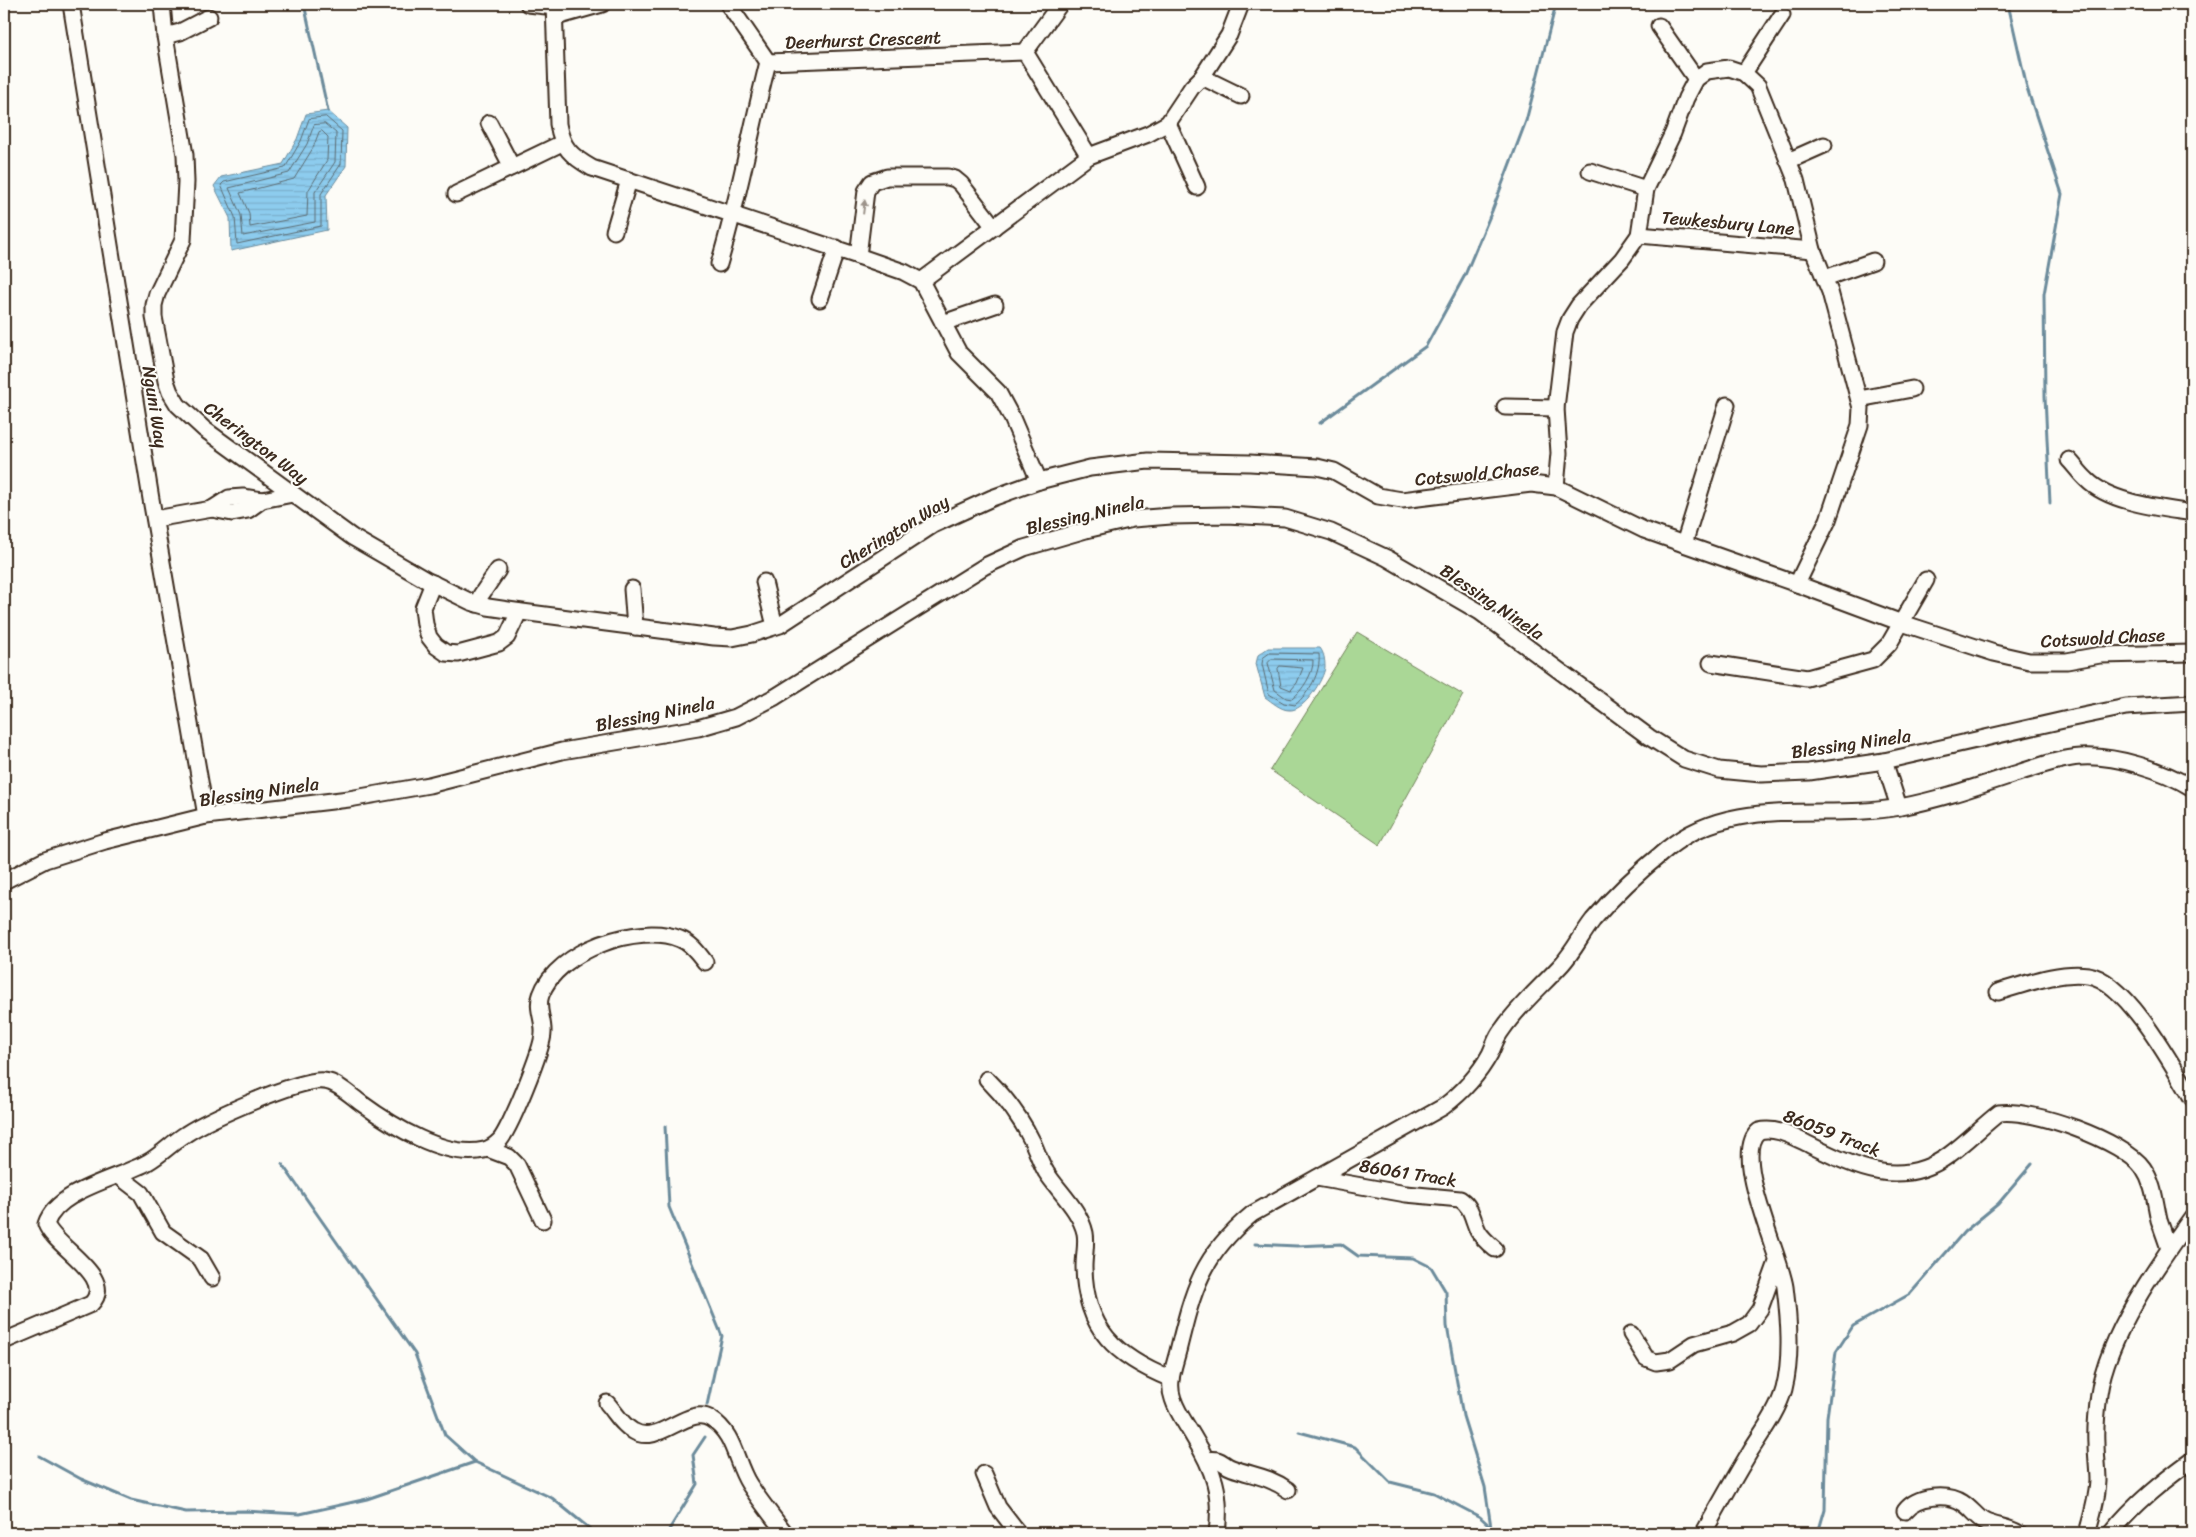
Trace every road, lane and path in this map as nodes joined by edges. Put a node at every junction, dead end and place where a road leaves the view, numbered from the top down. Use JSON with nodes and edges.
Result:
{"nodes":[{"id":1,"x":71,"y":4,"type":"edge"},
{"id":2,"x":162,"y":4,"type":"edge"},
{"id":3,"x":528,"y":4,"type":"edge"},
{"id":4,"x":602,"y":4,"type":"edge"},
{"id":5,"x":728,"y":4,"type":"edge"},
{"id":6,"x":1060,"y":4,"type":"edge"},
{"id":7,"x":1241,"y":4,"type":"edge"},
{"id":8,"x":555,"y":9,"type":"edge"},
{"id":9,"x":1782,"y":15,"type":"dead end"},
{"id":10,"x":209,"y":17,"type":"dead end"},
{"id":11,"x":1659,"y":26,"type":"dead end"},
{"id":12,"x":165,"y":36,"type":"junction"},
{"id":13,"x":1024,"y":52,"type":"junction"},
{"id":14,"x":768,"y":62,"type":"junction"},
{"id":15,"x":1744,"y":73,"type":"junction"},
{"id":16,"x":1202,"y":77,"type":"junction"},
{"id":17,"x":1696,"y":79,"type":"junction"},
{"id":18,"x":1241,"y":96,"type":"dead end"},
{"id":19,"x":489,"y":122,"type":"dead end"},
{"id":20,"x":1168,"y":123,"type":"junction"},
{"id":21,"x":562,"y":143,"type":"junction"},
{"id":22,"x":1824,"y":145,"type":"dead end"},
{"id":23,"x":1089,"y":156,"type":"junction"},
{"id":24,"x":1788,"y":161,"type":"junction"},
{"id":25,"x":512,"y":167,"type":"junction"},
{"id":26,"x":1590,"y":171,"type":"dead end"},
{"id":27,"x":629,"y":180,"type":"junction"},
{"id":28,"x":1197,"y":186,"type":"dead end"},
{"id":29,"x":1646,"y":189,"type":"junction"},
{"id":30,"x":456,"y":194,"type":"dead end"},
{"id":31,"x":734,"y":213,"type":"junction"},
{"id":32,"x":994,"y":227,"type":"junction"},
{"id":33,"x":614,"y":231,"type":"dead end"},
{"id":34,"x":1639,"y":234,"type":"junction"},
{"id":35,"x":836,"y":248,"type":"junction"},
{"id":36,"x":1813,"y":250,"type":"junction"},
{"id":37,"x":858,"y":256,"type":"junction"},
{"id":38,"x":1873,"y":260,"type":"dead end"},
{"id":39,"x":719,"y":264,"type":"dead end"},
{"id":40,"x":1825,"y":278,"type":"junction"},
{"id":41,"x":921,"y":281,"type":"junction"},
{"id":42,"x":820,"y":300,"type":"dead end"},
{"id":43,"x":995,"y":305,"type":"dead end"},
{"id":44,"x":943,"y":323,"type":"junction"},
{"id":45,"x":1912,"y":389,"type":"dead end"},
{"id":46,"x":1859,"y":399,"type":"junction"},
{"id":47,"x":1727,"y":405,"type":"dead end"},
{"id":48,"x":1505,"y":407,"type":"dead end"},
{"id":49,"x":1556,"y":408,"type":"junction"},
{"id":50,"x":2069,"y":460,"type":"dead end"},
{"id":51,"x":1038,"y":481,"type":"junction"},
{"id":52,"x":1556,"y":486,"type":"junction"},
{"id":53,"x":293,"y":494,"type":"junction"},
{"id":54,"x":2192,"y":513,"type":"edge"},
{"id":55,"x":155,"y":519,"type":"junction"},
{"id":56,"x":1684,"y":544,"type":"junction"},
{"id":57,"x":498,"y":570,"type":"dead end"},
{"id":58,"x":1926,"y":580,"type":"dead end"},
{"id":59,"x":764,"y":582,"type":"dead end"},
{"id":60,"x":433,"y":583,"type":"junction"},
{"id":61,"x":1797,"y":584,"type":"junction"},
{"id":62,"x":632,"y":589,"type":"dead end"},
{"id":63,"x":477,"y":604,"type":"junction"},
{"id":64,"x":519,"y":612,"type":"junction"},
{"id":65,"x":1902,"y":623,"type":"junction"},
{"id":66,"x":635,"y":626,"type":"junction"},
{"id":67,"x":775,"y":626,"type":"junction"},
{"id":68,"x":2192,"y":653,"type":"edge"},
{"id":69,"x":1711,"y":663,"type":"dead end"},
{"id":70,"x":2192,"y":703,"type":"edge"},
{"id":71,"x":1884,"y":761,"type":"junction"},
{"id":72,"x":2192,"y":788,"type":"edge"},
{"id":73,"x":1898,"y":807,"type":"junction"},
{"id":74,"x":206,"y":816,"type":"junction"},
{"id":75,"x":4,"y":881,"type":"edge"},
{"id":76,"x":705,"y":962,"type":"dead end"},
{"id":77,"x":1998,"y":992,"type":"dead end"},
{"id":78,"x":987,"y":1079,"type":"dead end"},
{"id":79,"x":2192,"y":1098,"type":"edge"},
{"id":80,"x":488,"y":1149,"type":"junction"},
{"id":81,"x":119,"y":1176,"type":"junction"},
{"id":82,"x":1317,"y":1178,"type":"junction"},
{"id":83,"x":2192,"y":1217,"type":"edge"},
{"id":84,"x":542,"y":1220,"type":"dead end"},
{"id":85,"x":1496,"y":1249,"type":"dead end"},
{"id":86,"x":2169,"y":1249,"type":"junction"},
{"id":87,"x":1777,"y":1262,"type":"junction"},
{"id":88,"x":212,"y":1278,"type":"dead end"},
{"id":89,"x":1631,"y":1334,"type":"dead end"},
{"id":90,"x":4,"y":1340,"type":"edge"},
{"id":91,"x":1171,"y":1379,"type":"junction"},
{"id":92,"x":607,"y":1403,"type":"dead end"},
{"id":93,"x":1207,"y":1460,"type":"junction"},
{"id":94,"x":2192,"y":1460,"type":"edge"},
{"id":95,"x":1230,"y":1468,"type":"junction"},
{"id":96,"x":984,"y":1474,"type":"dead end"},
{"id":97,"x":1215,"y":1483,"type":"junction"},
{"id":98,"x":1288,"y":1490,"type":"dead end"},
{"id":99,"x":1905,"y":1511,"type":"dead end"},
{"id":100,"x":1704,"y":1532,"type":"edge"},
{"id":101,"x":785,"y":1533,"type":"edge"},
{"id":102,"x":1018,"y":1533,"type":"edge"},
{"id":103,"x":1217,"y":1533,"type":"edge"},
{"id":104,"x":2018,"y":1533,"type":"edge"},
{"id":105,"x":2087,"y":1533,"type":"edge"},
{"id":106,"x":2112,"y":1533,"type":"edge"}],
"edges":[{"from":1,"to":55,"type":"street","name":"Nguni Way"},
{"from":2,"to":12,"type":"street","name":"Cherington Way"},
{"from":3,"to":8,"type":"street"},
{"from":4,"to":8,"type":"street"},
{"from":5,"to":14,"type":"street"},
{"from":6,"to":13,"type":"street"},
{"from":7,"to":16,"type":"street"},
{"from":8,"to":21,"type":"street"},
{"from":9,"to":15,"type":"street"},
{"from":10,"to":12,"type":"street"},
{"from":11,"to":17,"type":"street"},
{"from":12,"to":53,"type":"street","name":"Cherington Way"},
{"from":13,"to":14,"type":"street","name":"Deerhurst Crescent"},
{"from":13,"to":23,"type":"street"},
{"from":14,"to":31,"type":"street","name":"Deerhurst Crescent"},
{"from":15,"to":17,"type":"street"},
{"from":15,"to":24,"type":"street"},
{"from":16,"to":18,"type":"street"},
{"from":16,"to":20,"type":"street"},
{"from":17,"to":29,"type":"street"},
{"from":19,"to":25,"type":"street"},
{"from":20,"to":23,"type":"street"},
{"from":20,"to":28,"type":"street"},
{"from":21,"to":25,"type":"street"},
{"from":21,"to":27,"type":"street"},
{"from":22,"to":24,"type":"street"},
{"from":23,"to":32,"type":"street"},
{"from":24,"to":36,"type":"street"},
{"from":25,"to":30,"type":"street"},
{"from":26,"to":29,"type":"street"},
{"from":27,"to":31,"type":"street"},
{"from":27,"to":33,"type":"street"},
{"from":29,"to":34,"type":"street"},
{"from":31,"to":35,"type":"street"},
{"from":31,"to":39,"type":"street","name":"Deerhurst Crescent"},
{"from":37,"to":32,"type":"street","one_way":true},
{"from":32,"to":41,"type":"street"},
{"from":34,"to":36,"type":"street","name":"Tewkesbury Lane"},
{"from":34,"to":49,"type":"street"},
{"from":35,"to":37,"type":"street"},
{"from":35,"to":42,"type":"street"},
{"from":36,"to":40,"type":"street"},
{"from":37,"to":41,"type":"street"},
{"from":38,"to":40,"type":"street"},
{"from":40,"to":46,"type":"street"},
{"from":41,"to":44,"type":"street"},
{"from":43,"to":44,"type":"street"},
{"from":44,"to":51,"type":"street"},
{"from":45,"to":46,"type":"street"},
{"from":46,"to":61,"type":"street"},
{"from":47,"to":56,"type":"street"},
{"from":48,"to":49,"type":"street"},
{"from":49,"to":52,"type":"street"},
{"from":50,"to":54,"type":"street"},
{"from":51,"to":52,"type":"street","name":"Cotswold Chase"},
{"from":51,"to":67,"type":"street","name":"Cherington Way"},
{"from":52,"to":56,"type":"street","name":"Cotswold Chase"},
{"from":53,"to":55,"type":"street"},
{"from":53,"to":60,"type":"street","name":"Cherington Way"},
{"from":55,"to":74,"type":"street","name":"Nguni Way"},
{"from":56,"to":61,"type":"street","name":"Cotswold Chase"},
{"from":57,"to":63,"type":"street"},
{"from":58,"to":65,"type":"street"},
{"from":59,"to":67,"type":"street"},
{"from":60,"to":63,"type":"street","name":"Cherington Way"},
{"from":60,"to":64,"type":"street"},
{"from":61,"to":65,"type":"street","name":"Cotswold Chase"},
{"from":62,"to":66,"type":"street"},
{"from":63,"to":64,"type":"street","name":"Cherington Way"},
{"from":64,"to":66,"type":"street","name":"Cherington Way"},
{"from":65,"to":68,"type":"street","name":"Cotswold Chase"},
{"from":65,"to":69,"type":"street"},
{"from":66,"to":67,"type":"street","name":"Cherington Way"},
{"from":70,"to":71,"type":"street","name":"Blessing Ninela"},
{"from":71,"to":73,"type":"street"},
{"from":71,"to":74,"type":"street","name":"Blessing Ninela"},
{"from":72,"to":73,"type":"street"},
{"from":73,"to":82,"type":"street"},
{"from":74,"to":75,"type":"street","name":"Blessing Ninela"},
{"from":76,"to":80,"type":"street"},
{"from":77,"to":79,"type":"street"},
{"from":78,"to":91,"type":"street"},
{"from":80,"to":81,"type":"street"},
{"from":80,"to":84,"type":"street"},
{"from":81,"to":88,"type":"street"},
{"from":81,"to":90,"type":"street"},
{"from":82,"to":85,"type":"street","name":"86061 Track"},
{"from":82,"to":91,"type":"street"},
{"from":83,"to":86,"type":"street"},
{"from":86,"to":87,"type":"street","name":"86059 Track"},
{"from":86,"to":105,"type":"street"},
{"from":87,"to":89,"type":"street"},
{"from":87,"to":100,"type":"street","name":"86059 Track"},
{"from":91,"to":93,"type":"street"},
{"from":92,"to":101,"type":"street"},
{"from":93,"to":95,"type":"street"},
{"from":93,"to":97,"type":"street"},
{"from":94,"to":106,"type":"street"},
{"from":95,"to":97,"type":"street"},
{"from":95,"to":98,"type":"street"},
{"from":96,"to":102,"type":"street"},
{"from":97,"to":103,"type":"street"},
{"from":99,"to":104,"type":"street"}]}
